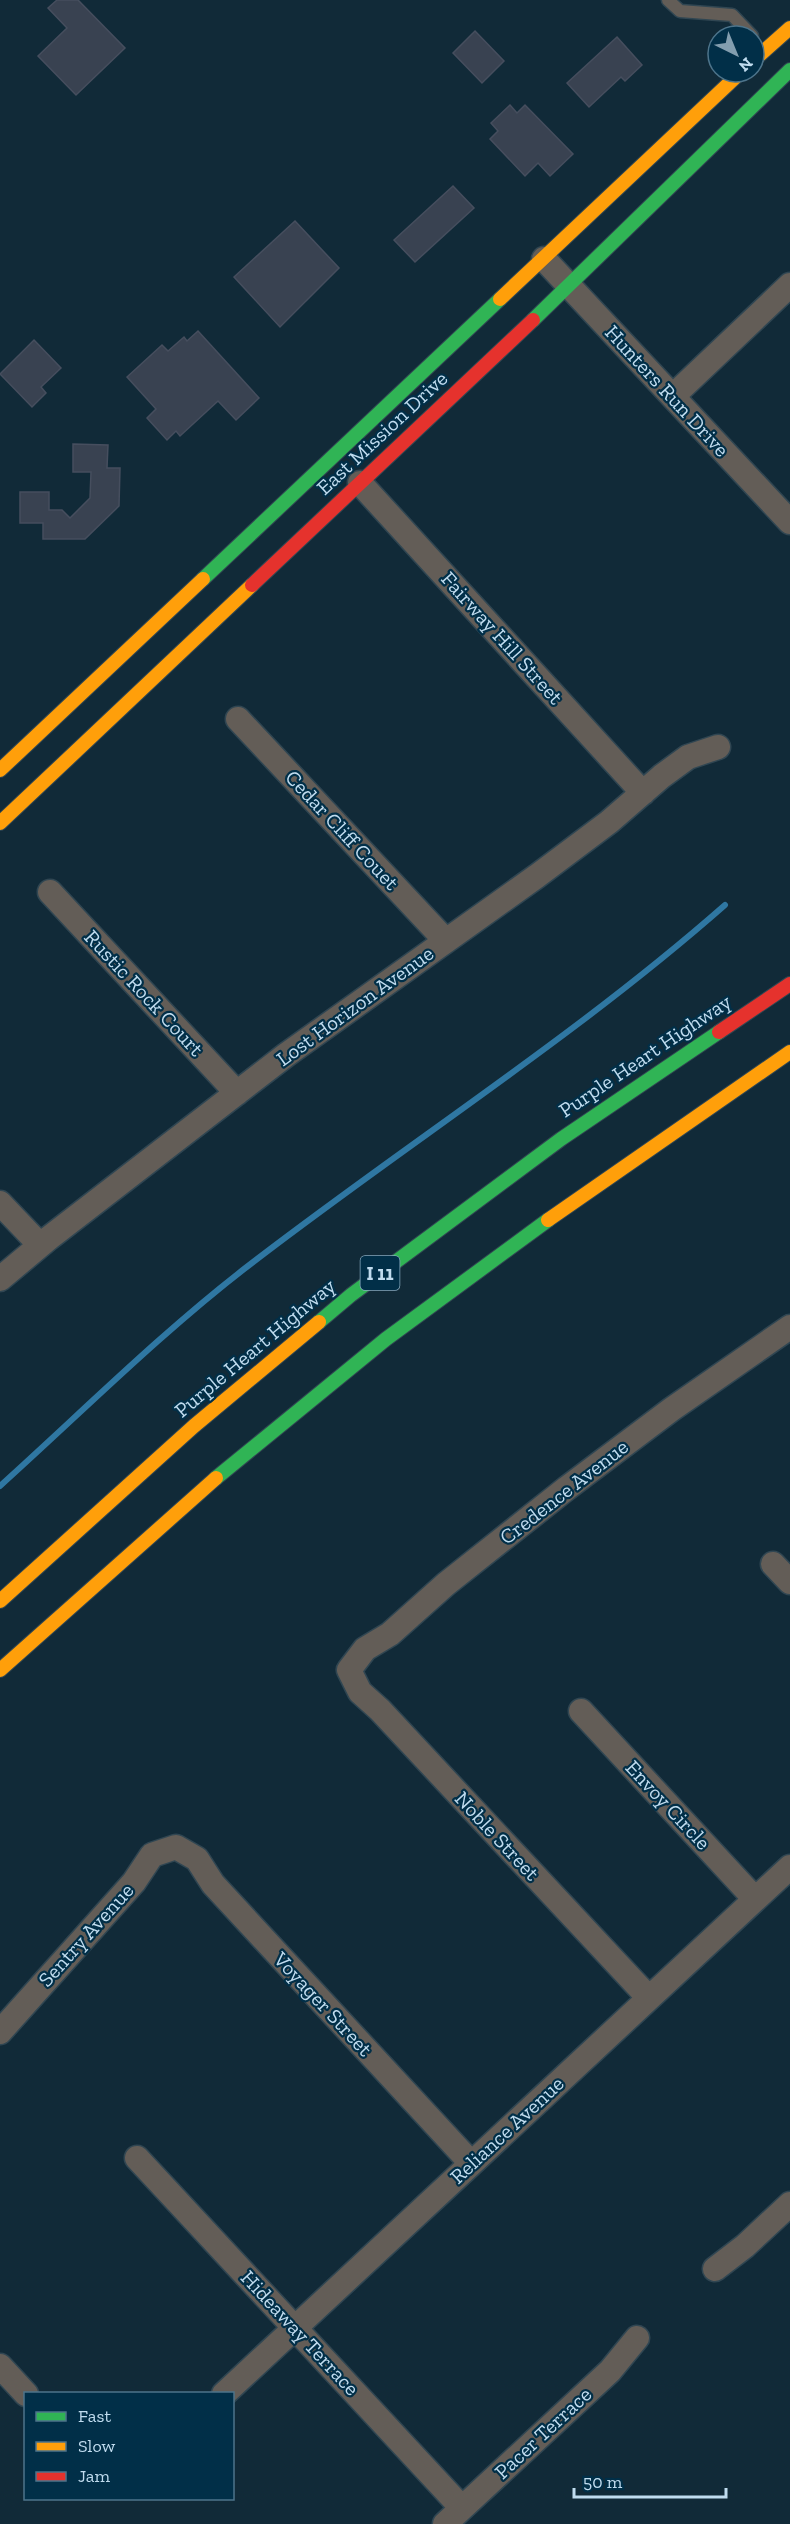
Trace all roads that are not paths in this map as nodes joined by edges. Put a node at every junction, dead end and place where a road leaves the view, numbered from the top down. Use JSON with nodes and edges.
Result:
{"nodes":[{"id":1,"x":668,"y":0,"type":"edge"},
{"id":2,"x":741,"y":24,"type":"edge"},
{"id":3,"x":790,"y":28,"type":"edge"},
{"id":4,"x":766,"y":49,"type":"edge"},
{"id":5,"x":790,"y":70,"type":"edge"},
{"id":6,"x":728,"y":84,"type":"edge"},
{"id":7,"x":544,"y":259,"type":"junction"},
{"id":8,"x":790,"y":285,"type":"edge"},
{"id":9,"x":570,"y":286,"type":"junction"},
{"id":10,"x":673,"y":396,"type":"junction"},
{"id":11,"x":360,"y":483,"type":"junction"},
{"id":12,"x":790,"y":522,"type":"edge"},
{"id":13,"x":238,"y":718,"type":"dead end"},
{"id":14,"x":718,"y":747,"type":"dead end"},
{"id":15,"x":0,"y":770,"type":"edge"},
{"id":16,"x":643,"y":794,"type":"junction"},
{"id":17,"x":0,"y":823,"type":"edge"},
{"id":18,"x":50,"y":892,"type":"dead end"},
{"id":19,"x":446,"y":941,"type":"junction"},
{"id":20,"x":790,"y":984,"type":"edge"},
{"id":21,"x":790,"y":1052,"type":"edge"},
{"id":22,"x":237,"y":1093,"type":"junction"},
{"id":23,"x":0,"y":1203,"type":"edge"},
{"id":24,"x":40,"y":1245,"type":"junction"},
{"id":25,"x":0,"y":1279,"type":"edge"},
{"id":26,"x":790,"y":1327,"type":"edge"},
{"id":27,"x":773,"y":1564,"type":"dead end"},
{"id":28,"x":790,"y":1582,"type":"edge"},
{"id":29,"x":0,"y":1601,"type":"edge"},
{"id":30,"x":0,"y":1670,"type":"edge"},
{"id":31,"x":349,"y":1670,"type":"joint"},
{"id":32,"x":581,"y":1711,"type":"dead end"},
{"id":33,"x":176,"y":1847,"type":"joint"},
{"id":34,"x":790,"y":1867,"type":"edge"},
{"id":35,"x":755,"y":1899,"type":"junction"},
{"id":36,"x":649,"y":1998,"type":"junction"},
{"id":37,"x":0,"y":2032,"type":"edge"},
{"id":38,"x":137,"y":2158,"type":"dead end"},
{"id":39,"x":471,"y":2163,"type":"junction"},
{"id":40,"x":790,"y":2204,"type":"edge"},
{"id":41,"x":715,"y":2269,"type":"dead end"},
{"id":42,"x":294,"y":2327,"type":"junction"},
{"id":43,"x":637,"y":2338,"type":"dead end"},
{"id":44,"x":0,"y":2366,"type":"edge"},
{"id":45,"x":24,"y":2392,"type":"edge"},
{"id":46,"x":226,"y":2392,"type":"edge"},
{"id":47,"x":454,"y":2516,"type":"edge"}],
"edges":[{"from":1,"to":2,"type":"lane"},
{"from":3,"to":4,"type":"main road"},
{"from":5,"to":9,"type":"main road","name":"East Mission Drive"},
{"from":6,"to":7,"type":"main road","name":"East Mission Drive"},
{"from":7,"to":9,"type":"street","name":"Hunters Run Drive"},
{"from":7,"to":15,"type":"main road","name":"East Mission Drive"},
{"from":8,"to":10,"type":"street"},
{"from":9,"to":10,"type":"street","name":"Hunters Run Drive"},
{"from":9,"to":11,"type":"main road","name":"East Mission Drive"},
{"from":10,"to":12,"type":"street","name":"Hunters Run Drive"},
{"from":11,"to":16,"type":"street","name":"Fairway Hill Street"},
{"from":11,"to":17,"type":"main road","name":"East Mission Drive"},
{"from":13,"to":19,"type":"street","name":"Cedar Cliff Couet"},
{"from":14,"to":16,"type":"street","name":"Lost Horizon Avenue"},
{"from":16,"to":19,"type":"street","name":"Lost Horizon Avenue"},
{"from":18,"to":22,"type":"street","name":"Rustic Rock Court"},
{"from":19,"to":22,"type":"street","name":"Lost Horizon Avenue"},
{"from":20,"to":29,"type":"main road","name":"Purple Heart Highway","number":"I 11"},
{"from":21,"to":30,"type":"main road","number":"I 11"},
{"from":22,"to":24,"type":"street","name":"Lost Horizon Avenue"},
{"from":23,"to":24,"type":"street"},
{"from":24,"to":25,"type":"street","name":"Lost Horizon Avenue"},
{"from":26,"to":31,"type":"street","name":"Credence Avenue"},
{"from":27,"to":28,"type":"street"},
{"from":31,"to":36,"type":"street","name":"Noble Street"},
{"from":32,"to":35,"type":"street","name":"Envoy Circle"},
{"from":33,"to":37,"type":"street","name":"Sentry Avenue"},
{"from":33,"to":39,"type":"street","name":"Voyager Street"},
{"from":34,"to":35,"type":"street","name":"Reliance Avenue"},
{"from":35,"to":36,"type":"street","name":"Reliance Avenue"},
{"from":36,"to":39,"type":"street","name":"Reliance Avenue"},
{"from":38,"to":42,"type":"street","name":"Hideaway Terrace"},
{"from":39,"to":42,"type":"street","name":"Reliance Avenue"},
{"from":40,"to":41,"type":"street"},
{"from":42,"to":46,"type":"street","name":"Reliance Avenue"},
{"from":42,"to":47,"type":"street","name":"Hideaway Terrace"},
{"from":43,"to":47,"type":"street","name":"Pacer Terrace"},
{"from":44,"to":45,"type":"street"}]}
